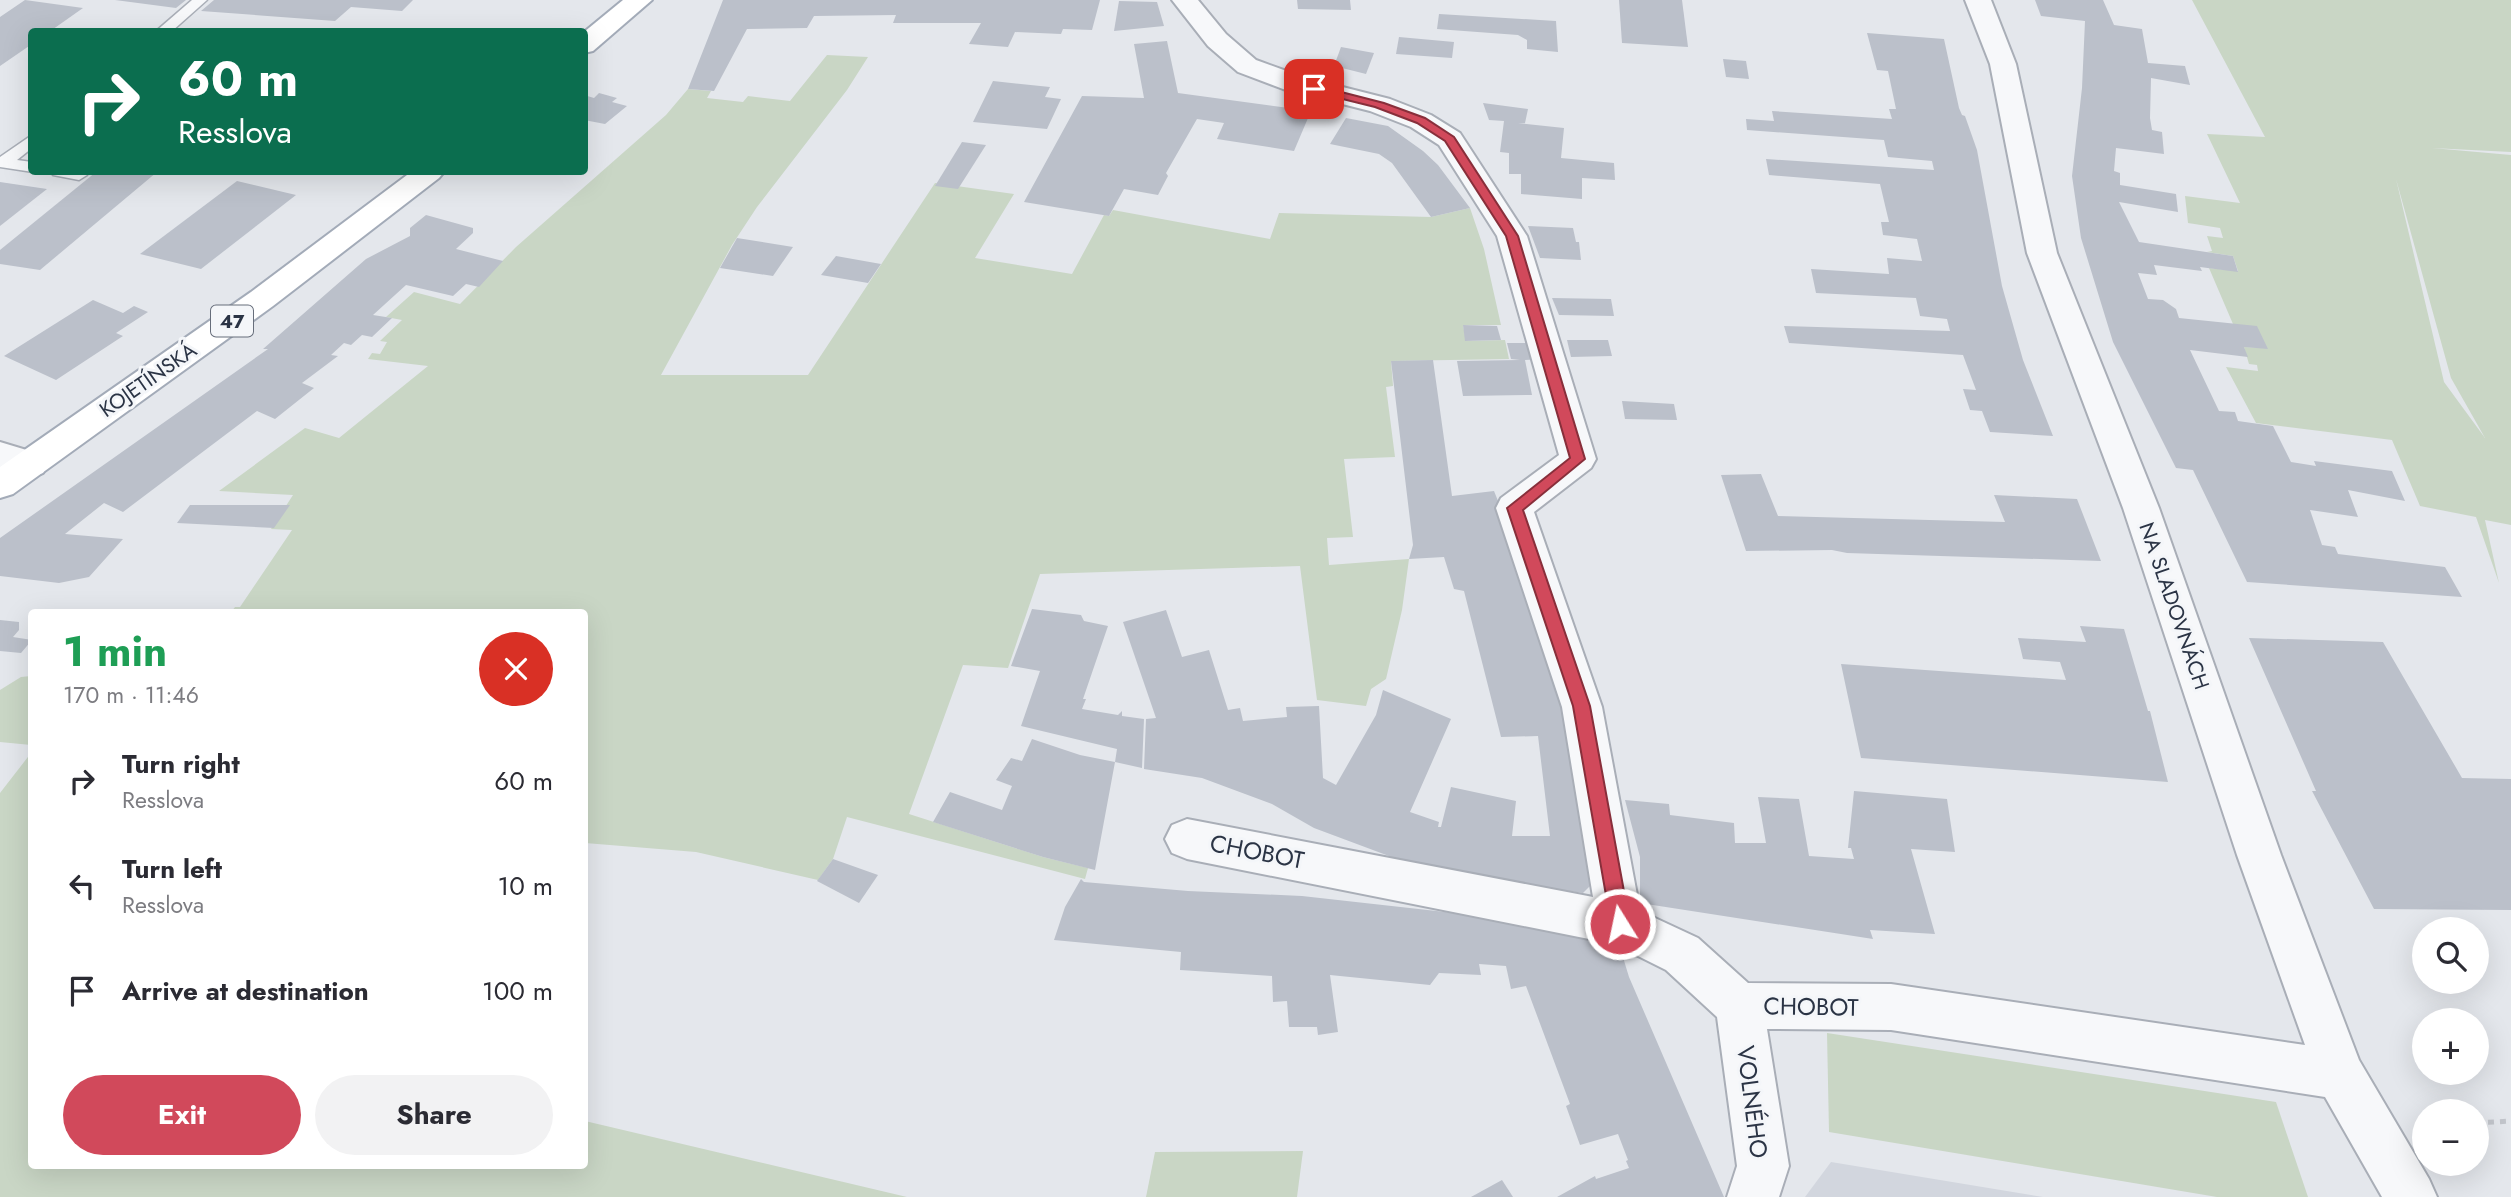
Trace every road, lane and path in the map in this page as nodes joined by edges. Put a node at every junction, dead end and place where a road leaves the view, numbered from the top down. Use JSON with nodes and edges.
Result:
{"nodes":[{"id":1,"x":200,"y":0,"type":"edge"},
{"id":2,"x":639,"y":0,"type":"edge"},
{"id":3,"x":1185,"y":0,"type":"edge"},
{"id":4,"x":1978,"y":0,"type":"edge"},
{"id":5,"x":167,"y":28,"type":"edge"},
{"id":6,"x":588,"y":42,"type":"edge"},
{"id":7,"x":28,"y":143,"type":"edge"},
{"id":8,"x":2,"y":163,"type":"edge"},
{"id":9,"x":28,"y":166,"type":"edge"},
{"id":10,"x":425,"y":175,"type":"edge"},
{"id":11,"x":15,"y":459,"type":"edge"},
{"id":12,"x":0,"y":485,"type":"edge"},
{"id":13,"x":1187,"y":839,"type":"dead end"},
{"id":14,"x":1620,"y":924,"type":"junction"},
{"id":15,"x":1739,"y":1006,"type":"junction"},
{"id":16,"x":2340,"y":1075,"type":"junction"},
{"id":17,"x":2511,"y":1121,"type":"edge"},
{"id":18,"x":2489,"y":1122,"type":"edge"},
{"id":19,"x":1752,"y":1197,"type":"edge"},
{"id":20,"x":2411,"y":1197,"type":"edge"}],
"edges":[{"from":1,"to":5,"type":"lane"},
{"from":2,"to":6,"type":"main road"},
{"from":3,"to":14,"type":"street"},
{"from":4,"to":16,"type":"street","name":"NA SLADOVNÁCH"},
{"from":7,"to":8,"type":"lane"},
{"from":8,"to":9,"type":"lane"},
{"from":10,"to":11,"type":"main road","name":"KOJETÍNSKÁ","number":"47"},
{"from":11,"to":12,"type":"main road","name":"KOJETÍNSKÁ","number":"47"},
{"from":13,"to":14,"type":"street","name":"CHOBOT"},
{"from":14,"to":15,"type":"street","name":"CHOBOT"},
{"from":15,"to":16,"type":"street","name":"CHOBOT"},
{"from":15,"to":19,"type":"street","name":"VOLNÉHO"},
{"from":16,"to":20,"type":"street","name":"NA SLADOVNÁCH"},
{"from":17,"to":18,"type":"path"}]}
